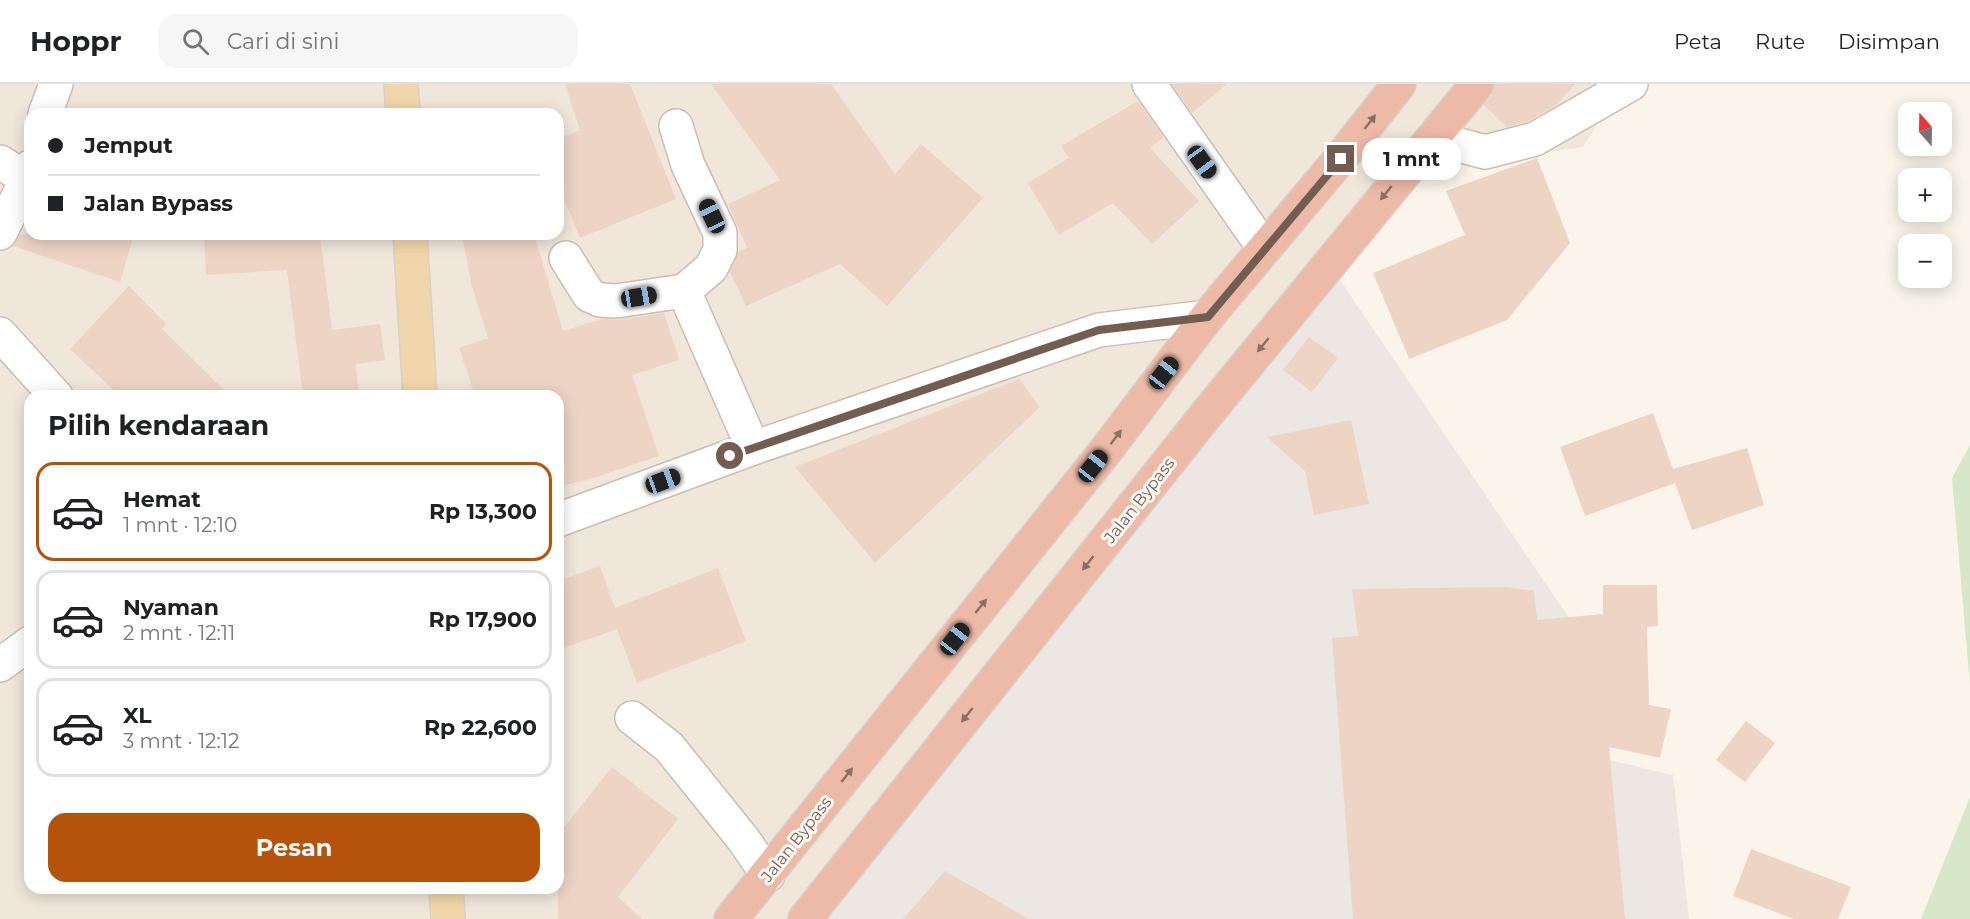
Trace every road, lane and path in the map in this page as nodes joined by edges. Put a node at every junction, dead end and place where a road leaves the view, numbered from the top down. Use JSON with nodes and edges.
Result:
{"nodes":[{"id":1,"x":56,"y":84,"type":"edge"},
{"id":2,"x":401,"y":84,"type":"edge"},
{"id":3,"x":1149,"y":84,"type":"edge"},
{"id":4,"x":1399,"y":84,"type":"edge"},
{"id":5,"x":1477,"y":84,"type":"edge"},
{"id":6,"x":1631,"y":84,"type":"edge"},
{"id":7,"x":47,"y":108,"type":"edge"},
{"id":8,"x":403,"y":108,"type":"edge"},
{"id":9,"x":676,"y":126,"type":"dead end"},
{"id":10,"x":1433,"y":138,"type":"junction"},
{"id":11,"x":0,"y":162,"type":"edge"},
{"id":12,"x":24,"y":171,"type":"edge"},
{"id":13,"x":24,"y":182,"type":"edge"},
{"id":14,"x":0,"y":233,"type":"edge"},
{"id":15,"x":410,"y":240,"type":"edge"},
{"id":16,"x":1264,"y":248,"type":"junction"},
{"id":17,"x":566,"y":258,"type":"dead end"},
{"id":18,"x":684,"y":291,"type":"junction"},
{"id":19,"x":1208,"y":317,"type":"junction"},
{"id":20,"x":0,"y":334,"type":"edge"},
{"id":21,"x":51,"y":390,"type":"edge"},
{"id":22,"x":420,"y":390,"type":"edge"},
{"id":23,"x":753,"y":448,"type":"junction"},
{"id":24,"x":564,"y":518,"type":"edge"},
{"id":25,"x":24,"y":647,"type":"edge"},
{"id":26,"x":0,"y":665,"type":"edge"},
{"id":27,"x":632,"y":718,"type":"dead end"},
{"id":28,"x":768,"y":875,"type":"junction"},
{"id":29,"x":446,"y":894,"type":"edge"},
{"id":30,"x":448,"y":919,"type":"edge"},
{"id":31,"x":731,"y":919,"type":"edge"},
{"id":32,"x":805,"y":919,"type":"edge"}],
"edges":[{"from":1,"to":7,"type":"street"},
{"from":2,"to":8,"type":"main road"},
{"from":3,"to":16,"type":"street"},
{"from":16,"to":4,"type":"highway","name":"Jalan Bypass","one_way":true},
{"from":5,"to":10,"type":"highway","name":"Jalan Bypass"},
{"from":6,"to":10,"type":"street"},
{"from":9,"to":18,"type":"street"},
{"from":10,"to":32,"type":"highway","name":"Jalan Bypass","one_way":true},
{"from":11,"to":12,"type":"street"},
{"from":13,"to":14,"type":"street"},
{"from":15,"to":22,"type":"main road"},
{"from":16,"to":19,"type":"highway","name":"Jalan Bypass"},
{"from":17,"to":18,"type":"street"},
{"from":18,"to":23,"type":"street"},
{"from":19,"to":23,"type":"street"},
{"from":28,"to":19,"type":"highway","name":"Jalan Bypass","one_way":true},
{"from":20,"to":21,"type":"street"},
{"from":23,"to":24,"type":"street"},
{"from":25,"to":26,"type":"street"},
{"from":27,"to":28,"type":"street"},
{"from":28,"to":31,"type":"highway","name":"Jalan Bypass"},
{"from":29,"to":30,"type":"main road"}]}
